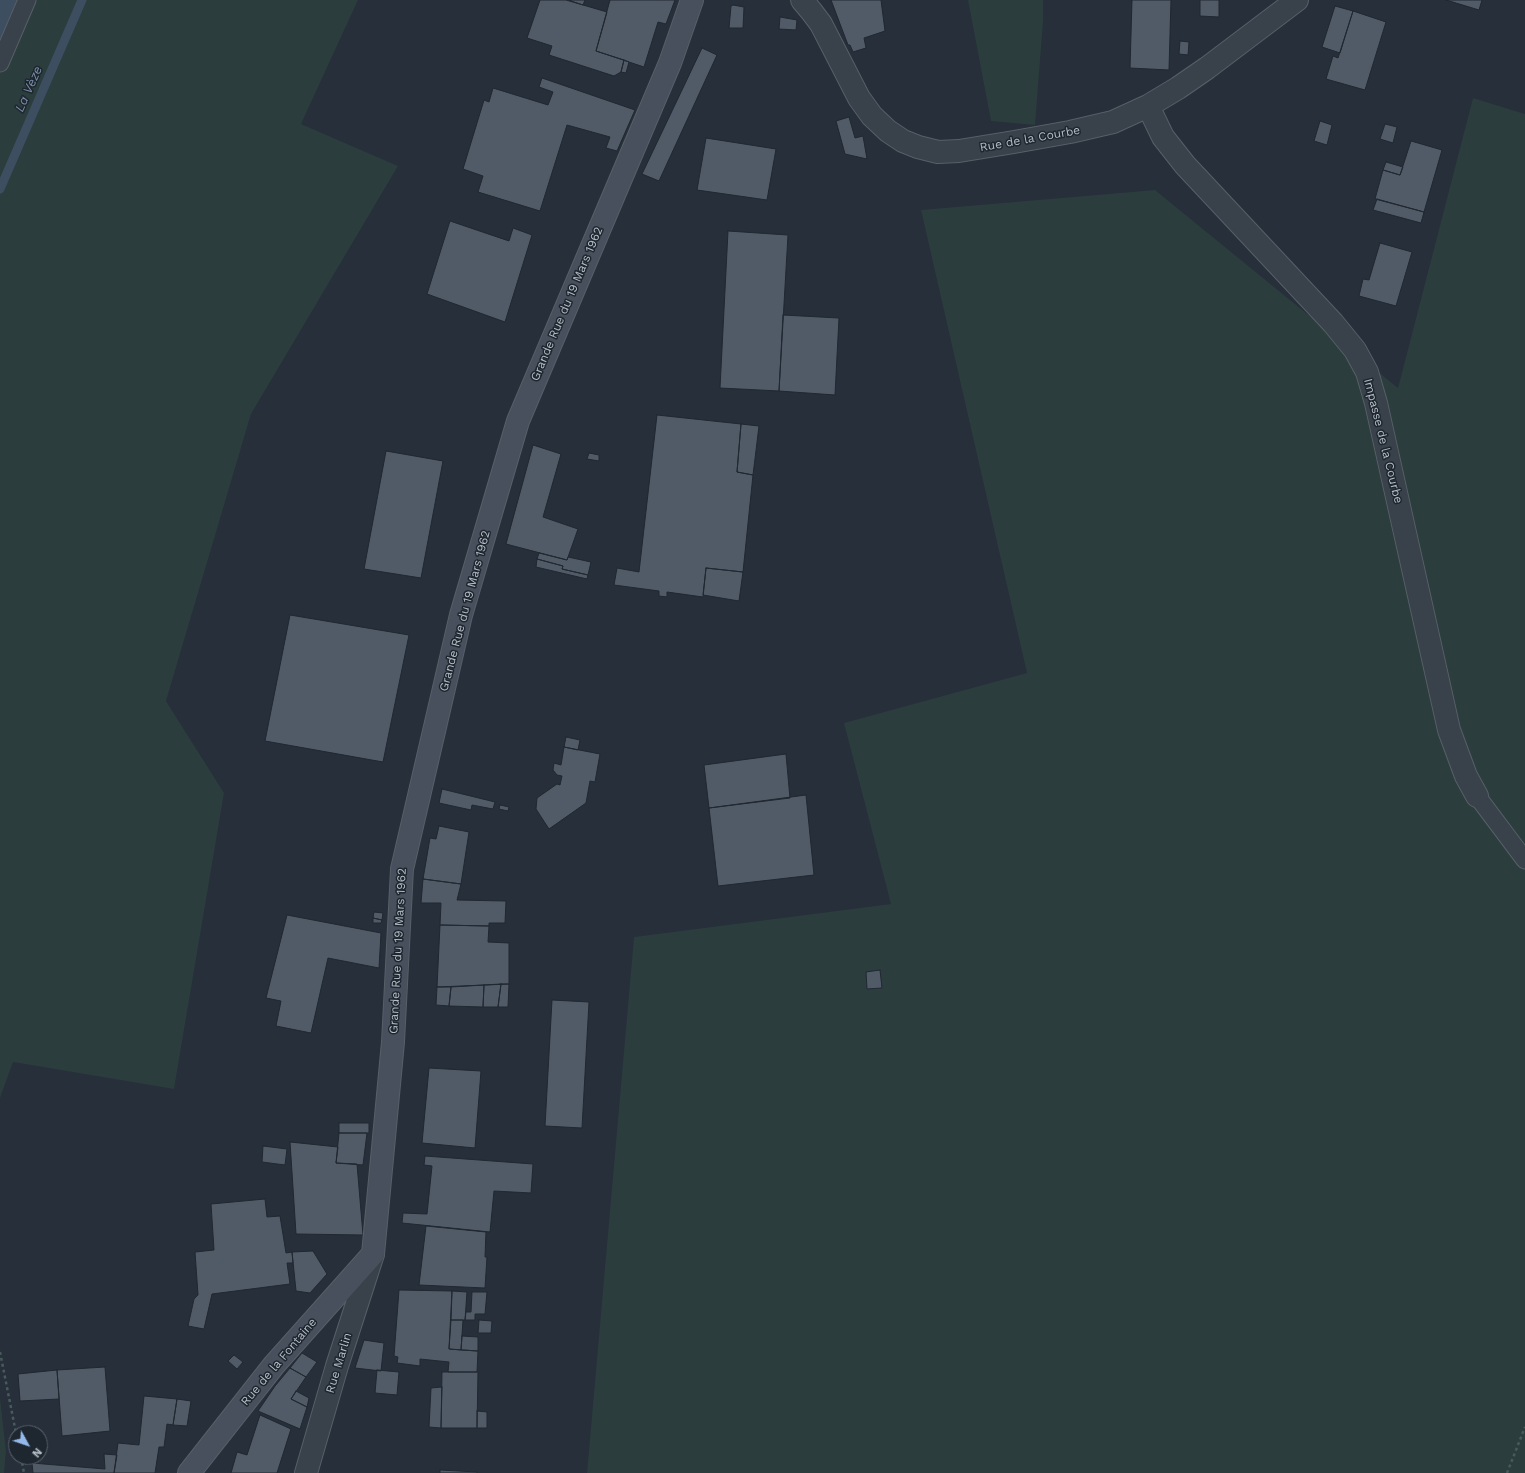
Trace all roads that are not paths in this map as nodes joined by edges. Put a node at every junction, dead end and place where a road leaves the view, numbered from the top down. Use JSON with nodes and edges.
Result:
{"nodes":[{"id":1,"x":27,"y":0,"type":"edge"},
{"id":2,"x":692,"y":0,"type":"edge"},
{"id":3,"x":802,"y":0,"type":"edge"},
{"id":4,"x":1296,"y":0,"type":"edge"},
{"id":5,"x":0,"y":63,"type":"edge"},
{"id":6,"x":1148,"y":106,"type":"junction"},
{"id":7,"x":1477,"y":796,"type":"joint"},
{"id":8,"x":1525,"y":860,"type":"edge"},
{"id":9,"x":373,"y":1254,"type":"junction"},
{"id":10,"x":189,"y":1473,"type":"edge"},
{"id":11,"x":306,"y":1473,"type":"edge"}],
"edges":[{"from":1,"to":5,"type":"lane"},
{"from":2,"to":9,"type":"street","name":"Grande Rue du 19 Mars 1962"},
{"from":3,"to":6,"type":"street","name":"Rue de la Courbe"},
{"from":4,"to":6,"type":"street","name":"Rue de la Courbe"},
{"from":6,"to":7,"type":"street","name":"Impasse de la Courbe"},
{"from":7,"to":8,"type":"lane"},
{"from":9,"to":10,"type":"street","name":"Rue de la Fontaine"},
{"from":9,"to":11,"type":"street","name":"Rue Marlin"}]}
